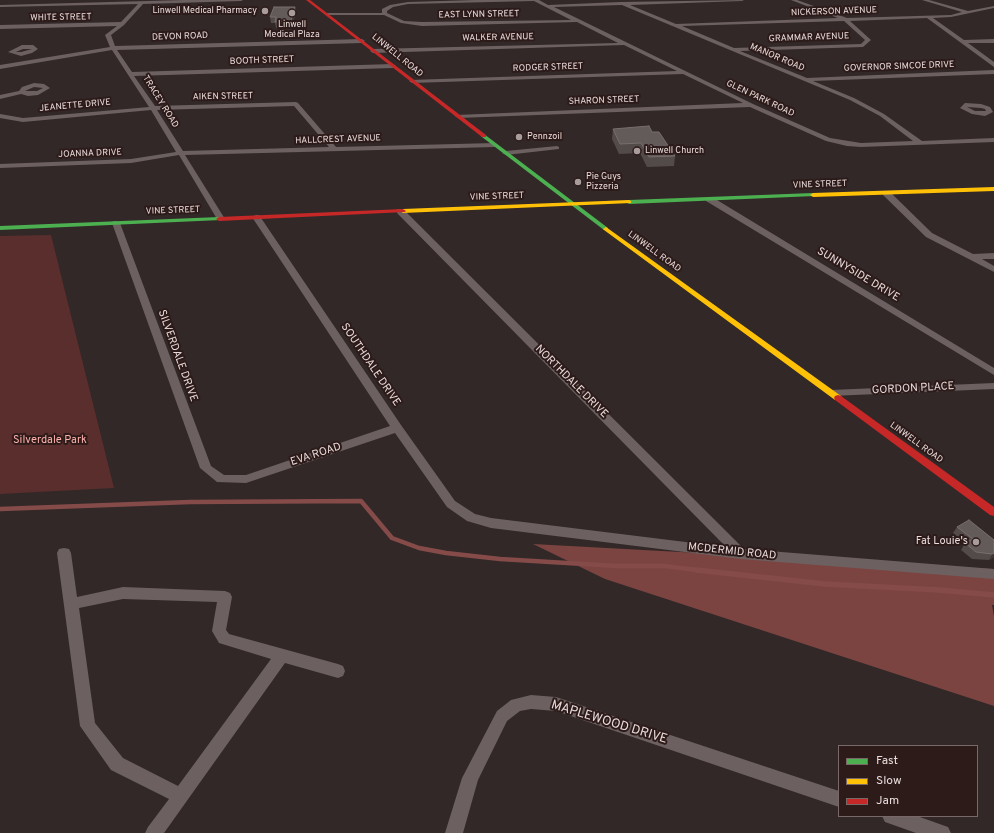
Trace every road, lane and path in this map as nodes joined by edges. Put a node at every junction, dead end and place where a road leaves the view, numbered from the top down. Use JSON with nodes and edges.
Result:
{"nodes":[{"id":1,"x":241,"y":0,"type":"edge"},
{"id":2,"x":308,"y":0,"type":"edge"},
{"id":3,"x":535,"y":0,"type":"edge"},
{"id":4,"x":742,"y":0,"type":"edge"},
{"id":5,"x":793,"y":0,"type":"edge"},
{"id":6,"x":924,"y":0,"type":"edge"},
{"id":7,"x":141,"y":3,"type":"junction"},
{"id":8,"x":620,"y":3,"type":"junction"},
{"id":9,"x":0,"y":6,"type":"edge"},
{"id":10,"x":545,"y":6,"type":"junction"},
{"id":11,"x":994,"y":7,"type":"edge"},
{"id":12,"x":970,"y":13,"type":"junction"},
{"id":13,"x":327,"y":14,"type":"junction"},
{"id":14,"x":385,"y":14,"type":"junction"},
{"id":15,"x":928,"y":17,"type":"junction"},
{"id":16,"x":846,"y":19,"type":"junction"},
{"id":17,"x":576,"y":21,"type":"junction"},
{"id":18,"x":122,"y":24,"type":"junction"},
{"id":19,"x":673,"y":25,"type":"junction"},
{"id":20,"x":0,"y":27,"type":"edge"},
{"id":21,"x":362,"y":41,"type":"junction"},
{"id":22,"x":994,"y":41,"type":"edge"},
{"id":23,"x":961,"y":42,"type":"junction"},
{"id":24,"x":624,"y":44,"type":"junction"},
{"id":25,"x":113,"y":48,"type":"junction"},
{"id":26,"x":731,"y":49,"type":"junction"},
{"id":27,"x":373,"y":50,"type":"junction"},
{"id":28,"x":25,"y":53,"type":"dead end"},
{"id":29,"x":27,"y":62,"type":"junction"},
{"id":30,"x":393,"y":66,"type":"junction"},
{"id":31,"x":994,"y":66,"type":"edge"},
{"id":32,"x":0,"y":67,"type":"edge"},
{"id":33,"x":994,"y":72,"type":"edge"},
{"id":34,"x":684,"y":73,"type":"junction"},
{"id":35,"x":131,"y":74,"type":"junction"},
{"id":36,"x":805,"y":80,"type":"junction"},
{"id":37,"x":412,"y":81,"type":"junction"},
{"id":38,"x":21,"y":92,"type":"dead end"},
{"id":39,"x":0,"y":97,"type":"edge"},
{"id":40,"x":751,"y":105,"type":"junction"},
{"id":41,"x":152,"y":108,"type":"junction"},
{"id":42,"x":986,"y":114,"type":"dead end"},
{"id":43,"x":0,"y":116,"type":"edge"},
{"id":44,"x":458,"y":116,"type":"junction"},
{"id":45,"x":994,"y":120,"type":"edge"},
{"id":46,"x":994,"y":140,"type":"edge"},
{"id":47,"x":919,"y":142,"type":"junction"},
{"id":48,"x":495,"y":145,"type":"junction"},
{"id":49,"x":557,"y":148,"type":"dead end"},
{"id":50,"x":334,"y":149,"type":"junction"},
{"id":51,"x":181,"y":153,"type":"junction"},
{"id":52,"x":506,"y":153,"type":"junction"},
{"id":53,"x":0,"y":166,"type":"edge"},
{"id":54,"x":994,"y":189,"type":"edge"},
{"id":55,"x":886,"y":193,"type":"junction"},
{"id":56,"x":709,"y":199,"type":"junction"},
{"id":57,"x":617,"y":203,"type":"junction"},
{"id":58,"x":572,"y":204,"type":"junction"},
{"id":59,"x":400,"y":211,"type":"junction"},
{"id":60,"x":601,"y":216,"type":"junction"},
{"id":61,"x":256,"y":218,"type":"junction"},
{"id":62,"x":221,"y":219,"type":"junction"},
{"id":63,"x":116,"y":223,"type":"junction"},
{"id":64,"x":0,"y":228,"type":"edge"},
{"id":65,"x":994,"y":256,"type":"edge"},
{"id":66,"x":970,"y":257,"type":"junction"},
{"id":67,"x":994,"y":269,"type":"edge"},
{"id":68,"x":994,"y":372,"type":"edge"},
{"id":69,"x":994,"y":386,"type":"edge"},
{"id":70,"x":831,"y":393,"type":"junction"},
{"id":71,"x":397,"y":428,"type":"junction"},
{"id":72,"x":234,"y":479,"type":"joint"},
{"id":73,"x":994,"y":512,"type":"edge"},
{"id":74,"x":471,"y":518,"type":"joint"},
{"id":75,"x":64,"y":554,"type":"dead end"},
{"id":76,"x":741,"y":554,"type":"junction"},
{"id":77,"x":994,"y":574,"type":"edge"},
{"id":78,"x":71,"y":604,"type":"junction"},
{"id":79,"x":282,"y":655,"type":"junction"},
{"id":80,"x":338,"y":671,"type":"dead end"},
{"id":81,"x":181,"y":796,"type":"junction"},
{"id":82,"x":838,"y":799,"type":"edge"},
{"id":83,"x":894,"y":817,"type":"edge"},
{"id":84,"x":154,"y":833,"type":"edge"},
{"id":85,"x":454,"y":833,"type":"edge"},
{"id":86,"x":942,"y":833,"type":"edge"}],
"edges":[{"from":1,"to":7,"type":"street"},
{"from":2,"to":13,"type":"main road","name":"LINWELL ROAD"},
{"from":3,"to":10,"type":"street","name":"GLEN PARK ROAD"},
{"from":3,"to":14,"type":"street"},
{"from":4,"to":8,"type":"street"},
{"from":5,"to":16,"type":"street"},
{"from":6,"to":12,"type":"street"},
{"from":7,"to":9,"type":"street"},
{"from":7,"to":18,"type":"street"},
{"from":8,"to":10,"type":"street"},
{"from":8,"to":19,"type":"street","name":"MANOR ROAD"},
{"from":10,"to":17,"type":"street","name":"GLEN PARK ROAD"},
{"from":11,"to":12,"type":"street","name":"NICKERSON AVENUE"},
{"from":12,"to":15,"type":"street","name":"NICKERSON AVENUE"},
{"from":13,"to":14,"type":"street"},
{"from":13,"to":21,"type":"main road","name":"LINWELL ROAD"},
{"from":14,"to":17,"type":"street","name":"EAST LYNN STREET"},
{"from":15,"to":16,"type":"street","name":"NICKERSON AVENUE"},
{"from":15,"to":23,"type":"street"},
{"from":16,"to":19,"type":"street","name":"NICKERSON AVENUE"},
{"from":16,"to":26,"type":"street","name":"GRAMMAR AVENUE"},
{"from":17,"to":24,"type":"street","name":"GLEN PARK ROAD"},
{"from":18,"to":20,"type":"street","name":"WHITE STREET"},
{"from":18,"to":25,"type":"street"},
{"from":19,"to":26,"type":"street","name":"MANOR ROAD"},
{"from":21,"to":25,"type":"street","name":"DEVON ROAD"},
{"from":21,"to":27,"type":"main road","name":"LINWELL ROAD"},
{"from":22,"to":23,"type":"street"},
{"from":23,"to":31,"type":"street"},
{"from":24,"to":27,"type":"street","name":"WALKER AVENUE"},
{"from":24,"to":34,"type":"street","name":"GLEN PARK ROAD"},
{"from":25,"to":29,"type":"street","name":"DEVON ROAD"},
{"from":25,"to":35,"type":"street","name":"TRACEY ROAD"},
{"from":26,"to":36,"type":"street","name":"MANOR ROAD"},
{"from":27,"to":30,"type":"main road","name":"LINWELL ROAD"},
{"from":28,"to":29,"type":"street"},
{"from":29,"to":32,"type":"street","name":"DEVON ROAD"},
{"from":30,"to":35,"type":"street","name":"BOOTH STREET"},
{"from":30,"to":37,"type":"main road","name":"LINWELL ROAD"},
{"from":33,"to":36,"type":"street","name":"GOVERNOR SIMCOE DRIVE"},
{"from":34,"to":37,"type":"street","name":"RODGER STREET"},
{"from":34,"to":40,"type":"street","name":"GLEN PARK ROAD"},
{"from":35,"to":41,"type":"street","name":"TRACEY ROAD"},
{"from":36,"to":47,"type":"street","name":"MANOR ROAD"},
{"from":37,"to":44,"type":"main road","name":"LINWELL ROAD"},
{"from":38,"to":39,"type":"street"},
{"from":40,"to":44,"type":"street","name":"SHARON STREET"},
{"from":40,"to":47,"type":"street","name":"GLEN PARK ROAD"},
{"from":41,"to":43,"type":"street","name":"JEANETTE DRIVE"},
{"from":41,"to":50,"type":"street","name":"AIKEN STREET"},
{"from":41,"to":51,"type":"street","name":"TRACEY ROAD"},
{"from":42,"to":45,"type":"street"},
{"from":44,"to":48,"type":"main road","name":"LINWELL ROAD"},
{"from":46,"to":47,"type":"street","name":"GLEN PARK ROAD"},
{"from":48,"to":50,"type":"street","name":"HALLCREST AVENUE"},
{"from":48,"to":52,"type":"main road","name":"LINWELL ROAD"},
{"from":49,"to":52,"type":"street"},
{"from":50,"to":51,"type":"street","name":"HALLCREST AVENUE"},
{"from":51,"to":53,"type":"street","name":"JOANNA DRIVE"},
{"from":51,"to":62,"type":"street","name":"TRACEY ROAD"},
{"from":52,"to":58,"type":"main road","name":"LINWELL ROAD"},
{"from":54,"to":55,"type":"main road","name":"VINE STREET"},
{"from":55,"to":56,"type":"main road","name":"VINE STREET"},
{"from":55,"to":66,"type":"street"},
{"from":56,"to":57,"type":"main road","name":"VINE STREET"},
{"from":56,"to":68,"type":"street","name":"SUNNYSIDE DRIVE"},
{"from":57,"to":58,"type":"main road","name":"VINE STREET"},
{"from":57,"to":60,"type":"main road"},
{"from":58,"to":59,"type":"main road","name":"VINE STREET"},
{"from":58,"to":60,"type":"main road","name":"LINWELL ROAD"},
{"from":59,"to":61,"type":"main road","name":"VINE STREET"},
{"from":59,"to":76,"type":"street","name":"NORTHDALE DRIVE"},
{"from":60,"to":70,"type":"main road","name":"LINWELL ROAD"},
{"from":61,"to":62,"type":"main road","name":"VINE STREET"},
{"from":61,"to":71,"type":"street","name":"SOUTHDALE DRIVE"},
{"from":62,"to":63,"type":"main road","name":"VINE STREET"},
{"from":63,"to":64,"type":"main road","name":"VINE STREET"},
{"from":63,"to":72,"type":"street","name":"SILVERDALE DRIVE"},
{"from":65,"to":66,"type":"street"},
{"from":66,"to":67,"type":"street"},
{"from":69,"to":70,"type":"street","name":"GORDON PLACE"},
{"from":70,"to":73,"type":"main road","name":"LINWELL ROAD"},
{"from":71,"to":72,"type":"street","name":"EVA ROAD"},
{"from":71,"to":74,"type":"street","name":"SOUTHDALE DRIVE"},
{"from":74,"to":76,"type":"street","name":"MCDERMID ROAD"},
{"from":75,"to":78,"type":"street"},
{"from":76,"to":77,"type":"street","name":"MCDERMID ROAD"},
{"from":78,"to":79,"type":"street"},
{"from":78,"to":81,"type":"street"},
{"from":79,"to":80,"type":"street"},
{"from":79,"to":81,"type":"street"},
{"from":81,"to":84,"type":"street"},
{"from":82,"to":85,"type":"street","name":"MAPLEWOOD DRIVE"},
{"from":83,"to":86,"type":"street"}]}
